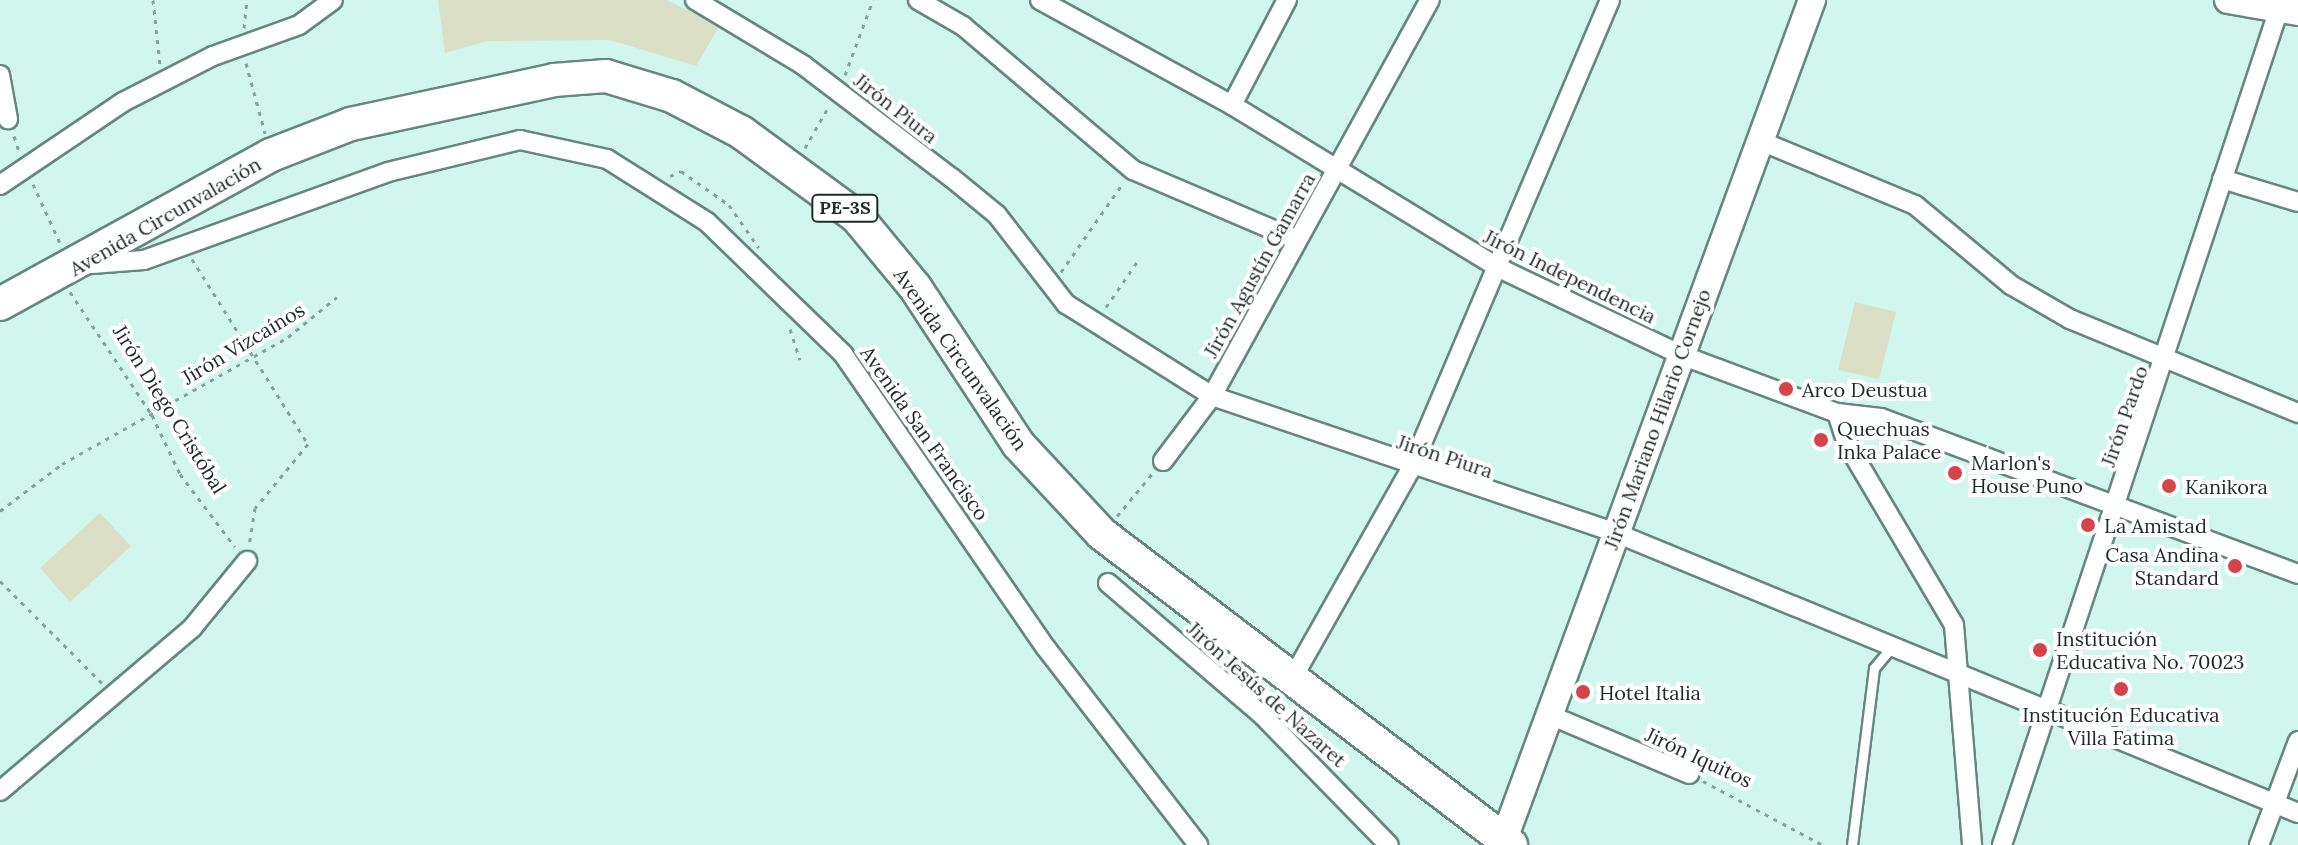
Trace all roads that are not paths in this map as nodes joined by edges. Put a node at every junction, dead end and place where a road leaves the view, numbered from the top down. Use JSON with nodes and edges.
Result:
{"nodes":[{"id":1,"x":333,"y":0,"type":"edge"},
{"id":2,"x":695,"y":0,"type":"edge"},
{"id":3,"x":918,"y":0,"type":"edge"},
{"id":4,"x":1040,"y":0,"type":"edge"},
{"id":5,"x":1287,"y":0,"type":"edge"},
{"id":6,"x":1430,"y":0,"type":"edge"},
{"id":7,"x":1610,"y":0,"type":"edge"},
{"id":8,"x":1812,"y":0,"type":"edge"},
{"id":9,"x":2228,"y":0,"type":"edge"},
{"id":10,"x":2286,"y":7,"type":"edge"},
{"id":11,"x":0,"y":75,"type":"edge"},
{"id":12,"x":1232,"y":105,"type":"junction"},
{"id":13,"x":8,"y":119,"type":"road end"},
{"id":14,"x":1758,"y":140,"type":"junction"},
{"id":15,"x":1337,"y":169,"type":"junction"},
{"id":16,"x":2222,"y":179,"type":"junction"},
{"id":17,"x":0,"y":185,"type":"edge"},
{"id":18,"x":2298,"y":202,"type":"edge"},
{"id":19,"x":1297,"y":240,"type":"junction"},
{"id":20,"x":1499,"y":268,"type":"junction"},
{"id":21,"x":69,"y":270,"type":"junction"},
{"id":22,"x":0,"y":304,"type":"edge"},
{"id":23,"x":1681,"y":355,"type":"junction"},
{"id":24,"x":2166,"y":362,"type":"junction"},
{"id":25,"x":1212,"y":396,"type":"junction"},
{"id":26,"x":1837,"y":413,"type":"junction"},
{"id":27,"x":2298,"y":413,"type":"edge"},
{"id":28,"x":1163,"y":461,"type":"road end"},
{"id":29,"x":1411,"y":469,"type":"junction"},
{"id":30,"x":2116,"y":508,"type":"junction"},
{"id":31,"x":1616,"y":533,"type":"junction"},
{"id":32,"x":247,"y":561,"type":"road end"},
{"id":33,"x":2298,"y":574,"type":"edge"},
{"id":34,"x":1108,"y":583,"type":"dead end"},
{"id":35,"x":1895,"y":642,"type":"junction"},
{"id":36,"x":1960,"y":671,"type":"junction"},
{"id":37,"x":1292,"y":679,"type":"junction"},
{"id":38,"x":2047,"y":707,"type":"junction"},
{"id":39,"x":1552,"y":716,"type":"junction"},
{"id":40,"x":2298,"y":741,"type":"edge"},
{"id":41,"x":1689,"y":774,"type":"road end"},
{"id":42,"x":0,"y":791,"type":"edge"},
{"id":43,"x":2275,"y":804,"type":"junction"},
{"id":44,"x":2298,"y":813,"type":"edge"},
{"id":45,"x":1505,"y":843,"type":"edge"},
{"id":46,"x":1198,"y":845,"type":"edge"},
{"id":47,"x":1389,"y":845,"type":"edge"},
{"id":48,"x":1852,"y":845,"type":"edge"},
{"id":49,"x":1972,"y":845,"type":"edge"},
{"id":50,"x":2002,"y":845,"type":"edge"},
{"id":51,"x":2259,"y":845,"type":"edge"}],
"edges":[{"from":1,"to":17,"type":"street"},
{"from":2,"to":25,"type":"street","name":"Jirón Piura"},
{"from":3,"to":19,"type":"street"},
{"from":4,"to":12,"type":"street","name":"Jirón Independencia"},
{"from":5,"to":12,"type":"street"},
{"from":6,"to":15,"type":"street","name":"Jirón Agustín Gamarra"},
{"from":7,"to":20,"type":"street"},
{"from":8,"to":14,"type":"street","name":"Jirón Mariano Hilario Cornejo"},
{"from":9,"to":10,"type":"street"},
{"from":10,"to":16,"type":"street","name":"Jirón Pardo"},
{"from":11,"to":13,"type":"street"},
{"from":12,"to":15,"type":"street","name":"Jirón Independencia"},
{"from":14,"to":23,"type":"street","name":"Jirón Mariano Hilario Cornejo"},
{"from":14,"to":24,"type":"street"},
{"from":15,"to":19,"type":"street","name":"Jirón Agustín Gamarra"},
{"from":15,"to":20,"type":"street","name":"Jirón Independencia"},
{"from":16,"to":18,"type":"street"},
{"from":16,"to":24,"type":"street","name":"Jirón Pardo"},
{"from":19,"to":25,"type":"street","name":"Jirón Agustín Gamarra"},
{"from":20,"to":23,"type":"street","name":"Jirón Independencia"},
{"from":20,"to":29,"type":"street"},
{"from":21,"to":22,"type":"highway","name":"Avenida Circunvalación","number":"PE-3S"},
{"from":21,"to":37,"type":"highway","name":"Avenida Circunvalación","number":"PE-3S"},
{"from":21,"to":46,"type":"street","name":"Avenida San Francisco"},
{"from":23,"to":26,"type":"street","name":"Jirón Independencia"},
{"from":23,"to":31,"type":"street","name":"Jirón Mariano Hilario Cornejo"},
{"from":24,"to":27,"type":"street"},
{"from":24,"to":30,"type":"street","name":"Jirón Pardo"},
{"from":25,"to":28,"type":"street","name":"Jirón Agustín Gamarra"},
{"from":25,"to":29,"type":"street","name":"Jirón Piura"},
{"from":26,"to":30,"type":"street","name":"Jirón Independencia"},
{"from":26,"to":36,"type":"street"},
{"from":29,"to":31,"type":"street","name":"Jirón Piura"},
{"from":29,"to":37,"type":"street"},
{"from":30,"to":33,"type":"street","name":"Jirón Independencia"},
{"from":30,"to":38,"type":"street","name":"Jirón Pardo"},
{"from":31,"to":35,"type":"street","name":"Jirón Piura"},
{"from":31,"to":39,"type":"street","name":"Jirón Mariano Hilario Cornejo"},
{"from":32,"to":42,"type":"street"},
{"from":34,"to":47,"type":"street","name":"Jirón Jesús de Nazaret"},
{"from":35,"to":36,"type":"street","name":"Jirón Piura"},
{"from":35,"to":48,"type":"lane"},
{"from":36,"to":38,"type":"street","name":"Jirón Piura"},
{"from":36,"to":49,"type":"street"},
{"from":37,"to":45,"type":"highway","name":"Avenida Circunvalación","number":"PE-3S"},
{"from":38,"to":43,"type":"street","name":"Jirón Piura"},
{"from":38,"to":50,"type":"street","name":"Jirón Pardo"},
{"from":39,"to":41,"type":"street","name":"Jirón Iquitos"},
{"from":39,"to":45,"type":"street","name":"Jirón Mariano Hilario Cornejo"},
{"from":40,"to":43,"type":"street"},
{"from":43,"to":44,"type":"street","name":"Jirón Piura"},
{"from":43,"to":51,"type":"street"}]}
